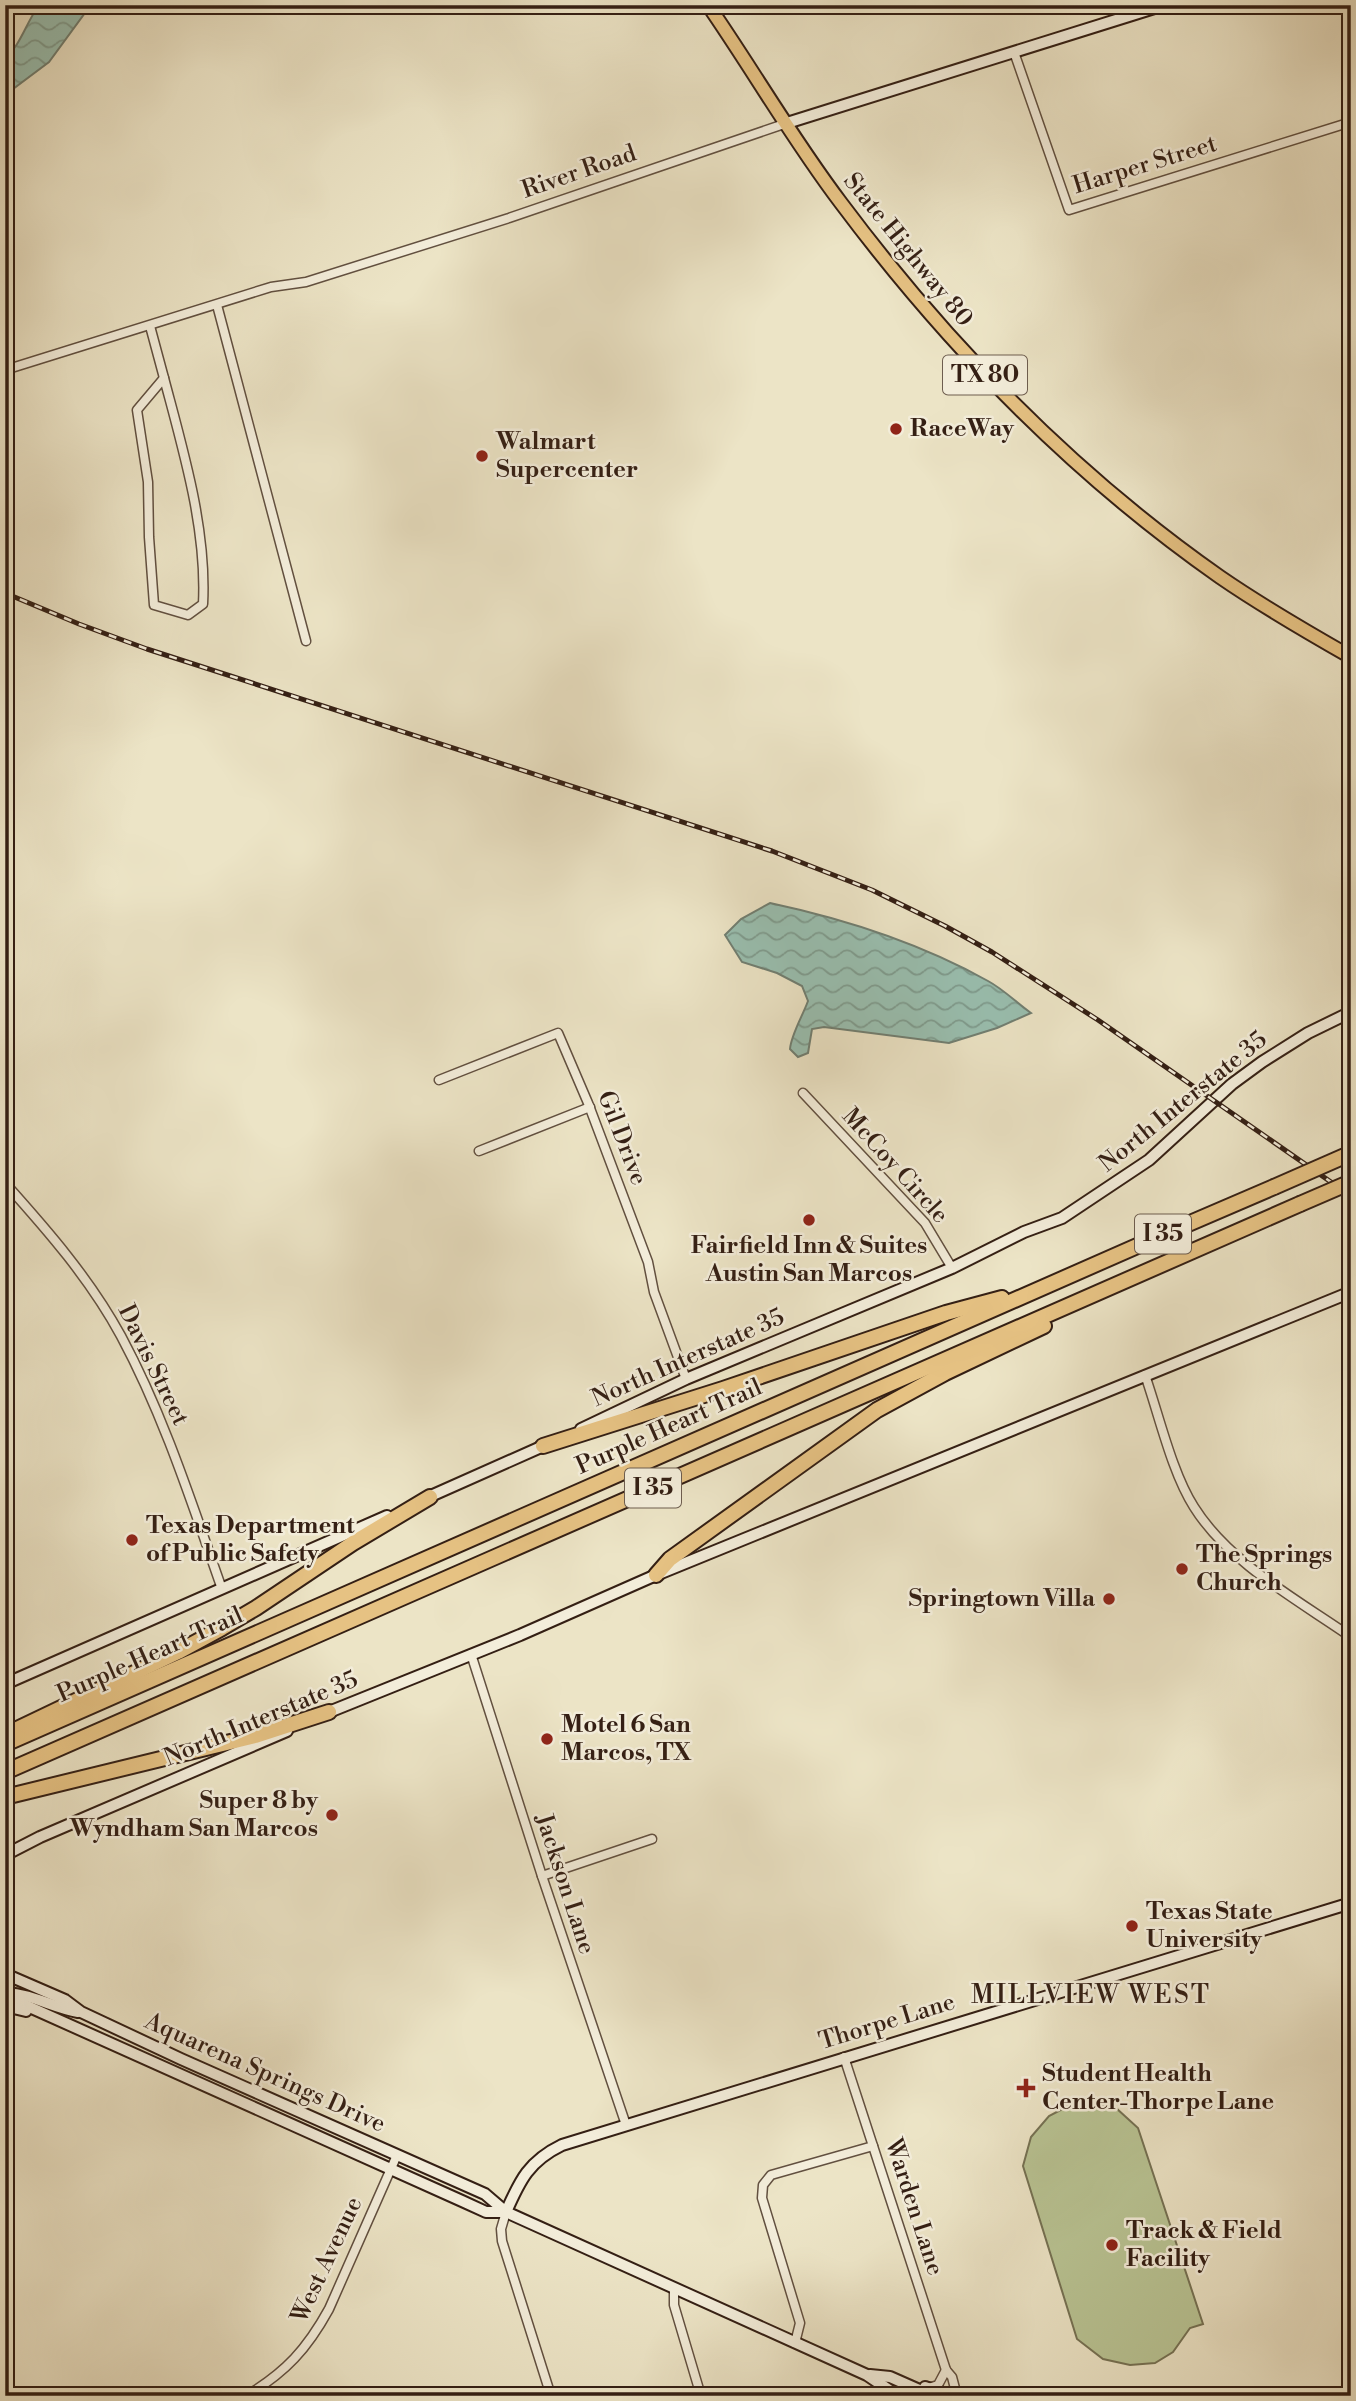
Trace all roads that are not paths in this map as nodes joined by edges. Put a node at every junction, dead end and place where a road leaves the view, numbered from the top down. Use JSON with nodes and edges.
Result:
{"nodes":[{"id":1,"x":708,"y":5,"type":"edge"},
{"id":2,"x":1164,"y":5,"type":"edge"},
{"id":3,"x":1014,"y":52,"type":"junction"},
{"id":4,"x":1351,"y":122,"type":"edge"},
{"id":5,"x":787,"y":123,"type":"junction"},
{"id":6,"x":217,"y":305,"type":"junction"},
{"id":7,"x":150,"y":326,"type":"junction"},
{"id":8,"x":5,"y":370,"type":"edge"},
{"id":9,"x":164,"y":378,"type":"junction"},
{"id":10,"x":306,"y":641,"type":"dead end"},
{"id":11,"x":1351,"y":657,"type":"edge"},
{"id":12,"x":1351,"y":1012,"type":"edge"},
{"id":13,"x":439,"y":1080,"type":"dead end"},
{"id":14,"x":803,"y":1093,"type":"dead end"},
{"id":15,"x":590,"y":1107,"type":"junction"},
{"id":16,"x":479,"y":1151,"type":"dead end"},
{"id":17,"x":1349,"y":1154,"type":"edge"},
{"id":18,"x":1351,"y":1182,"type":"edge"},
{"id":19,"x":5,"y":1183,"type":"edge"},
{"id":20,"x":952,"y":1268,"type":"junction"},
{"id":21,"x":1131,"y":1279,"type":"junction"},
{"id":22,"x":1054,"y":1283,"type":"junction"},
{"id":23,"x":1351,"y":1292,"type":"edge"},
{"id":24,"x":1145,"y":1375,"type":"junction"},
{"id":25,"x":686,"y":1379,"type":"junction"},
{"id":26,"x":543,"y":1446,"type":"junction"},
{"id":27,"x":430,"y":1497,"type":"junction"},
{"id":28,"x":656,"y":1575,"type":"junction"},
{"id":29,"x":222,"y":1589,"type":"junction"},
{"id":30,"x":1351,"y":1637,"type":"edge"},
{"id":31,"x":471,"y":1654,"type":"junction"},
{"id":32,"x":5,"y":1684,"type":"edge"},
{"id":33,"x":329,"y":1712,"type":"junction"},
{"id":34,"x":5,"y":1734,"type":"edge"},
{"id":35,"x":5,"y":1744,"type":"edge"},
{"id":36,"x":5,"y":1772,"type":"edge"},
{"id":37,"x":5,"y":1797,"type":"edge"},
{"id":38,"x":652,"y":1839,"type":"dead end"},
{"id":39,"x":5,"y":1855,"type":"edge"},
{"id":40,"x":542,"y":1876,"type":"junction"},
{"id":41,"x":1351,"y":1903,"type":"edge"},
{"id":42,"x":5,"y":1974,"type":"edge"},
{"id":43,"x":5,"y":1995,"type":"edge"},
{"id":44,"x":5,"y":2006,"type":"edge"},
{"id":45,"x":81,"y":2012,"type":"junction"},
{"id":46,"x":47,"y":2015,"type":"junction"},
{"id":47,"x":844,"y":2057,"type":"junction"},
{"id":48,"x":286,"y":2123,"type":"junction"},
{"id":49,"x":626,"y":2125,"type":"junction"},
{"id":50,"x":363,"y":2139,"type":"junction"},
{"id":51,"x":873,"y":2147,"type":"junction"},
{"id":52,"x":397,"y":2155,"type":"junction"},
{"id":53,"x":391,"y":2169,"type":"junction"},
{"id":54,"x":506,"y":2212,"type":"junction"},
{"id":55,"x":674,"y":2288,"type":"junction"},
{"id":56,"x":795,"y":2343,"type":"junction"},
{"id":57,"x":946,"y":2370,"type":"junction"},
{"id":58,"x":867,"y":2375,"type":"junction"},
{"id":59,"x":930,"y":2392,"type":"edge"},
{"id":60,"x":246,"y":2396,"type":"edge"},
{"id":61,"x":551,"y":2396,"type":"edge"},
{"id":62,"x":701,"y":2396,"type":"edge"},
{"id":63,"x":898,"y":2396,"type":"edge"},
{"id":64,"x":955,"y":2396,"type":"edge"}],
"edges":[{"from":1,"to":5,"type":"main road","name":"State Highway 80","number":"TX 80"},
{"from":2,"to":3,"type":"main road","name":"River Road"},
{"from":3,"to":4,"type":"street","name":"Harper Street"},
{"from":3,"to":5,"type":"main road","name":"River Road"},
{"from":5,"to":6,"type":"street","name":"River Road"},
{"from":5,"to":11,"type":"main road","name":"State Highway 80","number":"TX 80"},
{"from":6,"to":7,"type":"street","name":"River Road"},
{"from":6,"to":10,"type":"street"},
{"from":7,"to":8,"type":"street","name":"River Road"},
{"from":7,"to":9,"type":"street"},
{"from":9,"to":9,"type":"street"},
{"from":12,"to":20,"type":"main road","name":"North Interstate 35"},
{"from":13,"to":15,"type":"street","name":"Gil Drive"},
{"from":14,"to":20,"type":"street","name":"McCoy Circle"},
{"from":15,"to":16,"type":"street"},
{"from":15,"to":25,"type":"street","name":"Gil Drive"},
{"from":17,"to":22,"type":"highway","name":"Purple Heart Trail","number":"I 35","bridge":true},
{"from":18,"to":21,"type":"highway","name":"Purple Heart Trail","number":"I 35","bridge":true},
{"from":19,"to":29,"type":"street","name":"Davis Street"},
{"from":20,"to":25,"type":"main road","name":"North Interstate 35"},
{"from":21,"to":28,"type":"highway"},
{"from":21,"to":36,"type":"highway","name":"Purple Heart Trail","number":"I 35"},
{"from":22,"to":26,"type":"highway"},
{"from":22,"to":35,"type":"highway","name":"Purple Heart Trail","number":"I 35"},
{"from":23,"to":24,"type":"main road","name":"North Interstate 35"},
{"from":24,"to":28,"type":"main road","name":"North Interstate 35"},
{"from":24,"to":30,"type":"street"},
{"from":25,"to":26,"type":"main road","name":"North Interstate 35"},
{"from":26,"to":27,"type":"main road","name":"North Interstate 35"},
{"from":27,"to":29,"type":"main road","name":"North Interstate 35"},
{"from":27,"to":34,"type":"highway"},
{"from":28,"to":31,"type":"main road","name":"North Interstate 35"},
{"from":29,"to":32,"type":"main road","name":"North Interstate 35"},
{"from":31,"to":33,"type":"main road","name":"North Interstate 35"},
{"from":31,"to":40,"type":"street","name":"Jackson Lane"},
{"from":33,"to":37,"type":"highway"},
{"from":33,"to":39,"type":"main road","name":"North Interstate 35"},
{"from":38,"to":40,"type":"street"},
{"from":40,"to":49,"type":"street","name":"Jackson Lane"},
{"from":41,"to":47,"type":"main road","name":"Thorpe Lane"},
{"from":42,"to":45,"type":"main road","name":"Aquarena Springs Drive"},
{"from":43,"to":45,"type":"main road"},
{"from":43,"to":46,"type":"main road","name":"Aquarena Springs Drive"},
{"from":44,"to":46,"type":"main road"},
{"from":45,"to":50,"type":"main road","name":"Aquarena Springs Drive"},
{"from":46,"to":48,"type":"main road","name":"Aquarena Springs Drive"},
{"from":47,"to":49,"type":"main road","name":"Thorpe Lane"},
{"from":47,"to":51,"type":"street","name":"Warden Lane"},
{"from":48,"to":50,"type":"main road"},
{"from":48,"to":53,"type":"main road","name":"Aquarena Springs Drive"},
{"from":49,"to":54,"type":"main road","name":"Thorpe Lane"},
{"from":50,"to":52,"type":"main road","name":"Aquarena Springs Drive"},
{"from":51,"to":56,"type":"street"},
{"from":51,"to":57,"type":"street","name":"Warden Lane"},
{"from":52,"to":53,"type":"street","name":"West Avenue"},
{"from":52,"to":54,"type":"main road","name":"Aquarena Springs Drive"},
{"from":53,"to":54,"type":"main road","name":"Aquarena Springs Drive"},
{"from":53,"to":60,"type":"street","name":"West Avenue"},
{"from":54,"to":55,"type":"main road","name":"Aquarena Springs Drive"},
{"from":54,"to":61,"type":"street"},
{"from":55,"to":56,"type":"main road","name":"Aquarena Springs Drive"},
{"from":55,"to":62,"type":"street"},
{"from":56,"to":58,"type":"main road","name":"Aquarena Springs Drive"},
{"from":57,"to":59,"type":"street"},
{"from":57,"to":64,"type":"street","name":"Warden Lane"},
{"from":58,"to":59,"type":"main road","name":"Aquarena Springs Drive"},
{"from":58,"to":63,"type":"main road","name":"Aquarena Springs Drive"},
{"from":59,"to":64,"type":"main road","name":"Aquarena Springs Drive"}]}
